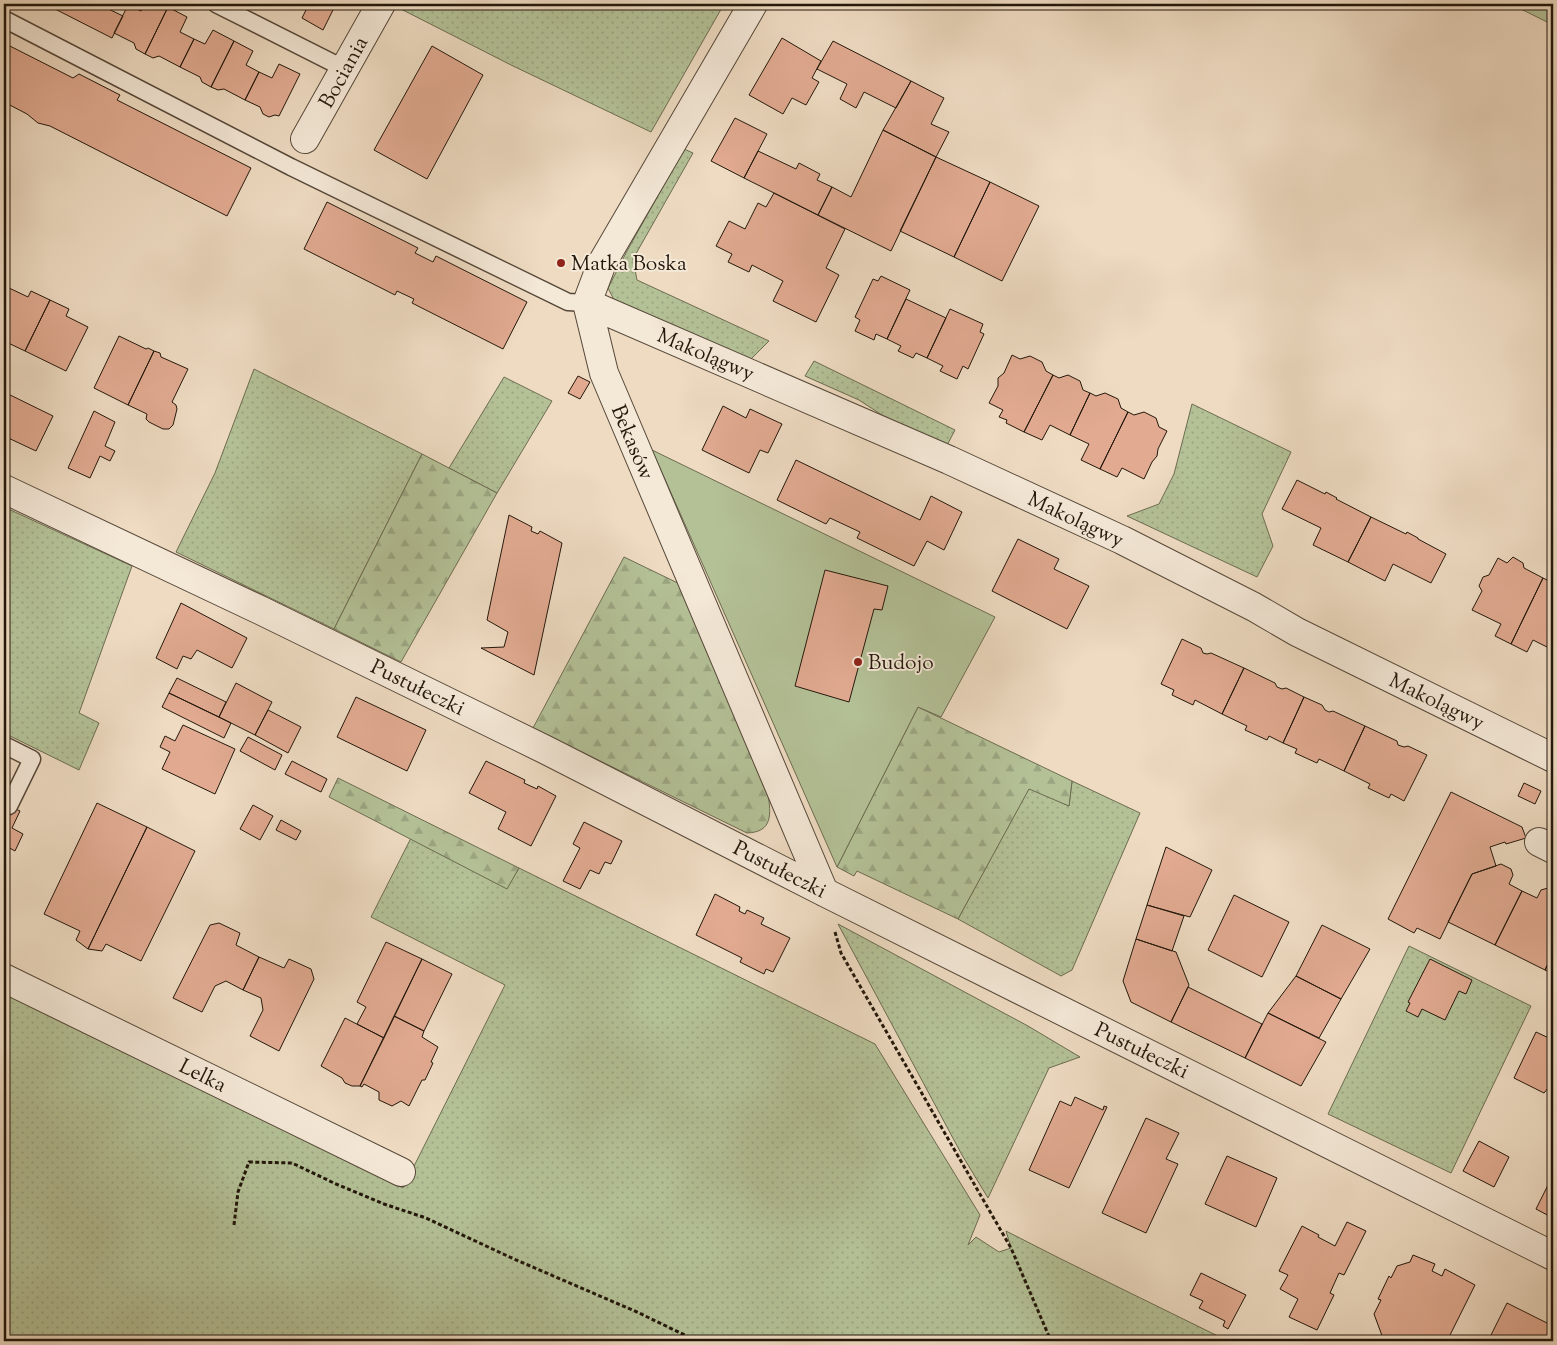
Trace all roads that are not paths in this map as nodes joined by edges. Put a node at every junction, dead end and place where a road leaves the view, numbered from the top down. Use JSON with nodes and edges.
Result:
{"nodes":[{"id":1,"x":216,"y":4,"type":"edge"},
{"id":2,"x":381,"y":4,"type":"edge"},
{"id":3,"x":753,"y":4,"type":"edge"},
{"id":4,"x":4,"y":19,"type":"edge"},
{"id":5,"x":345,"y":70,"type":"junction"},
{"id":6,"x":305,"y":139,"type":"dead end"},
{"id":7,"x":587,"y":303,"type":"junction"},
{"id":8,"x":4,"y":489,"type":"edge"},
{"id":9,"x":4,"y":745,"type":"edge"},
{"id":10,"x":1553,"y":758,"type":"edge"},
{"id":11,"x":9,"y":806,"type":"dead end"},
{"id":12,"x":824,"y":892,"type":"junction"},
{"id":13,"x":4,"y":978,"type":"edge"},
{"id":14,"x":402,"y":1172,"type":"dead end"},
{"id":15,"x":1553,"y":1256,"type":"edge"}],
"edges":[{"from":1,"to":5,"type":"lane"},
{"from":2,"to":5,"type":"street","name":"Bociania"},
{"from":3,"to":7,"type":"street"},
{"from":4,"to":7,"type":"lane"},
{"from":5,"to":6,"type":"street","name":"Bociania"},
{"from":7,"to":10,"type":"street","name":"Makolągwy"},
{"from":7,"to":12,"type":"street","name":"Bekasów"},
{"from":8,"to":12,"type":"street","name":"Pustułeczki"},
{"from":9,"to":11,"type":"lane"},
{"from":12,"to":15,"type":"street","name":"Pustułeczki"},
{"from":13,"to":14,"type":"street","name":"Lelka"}]}
